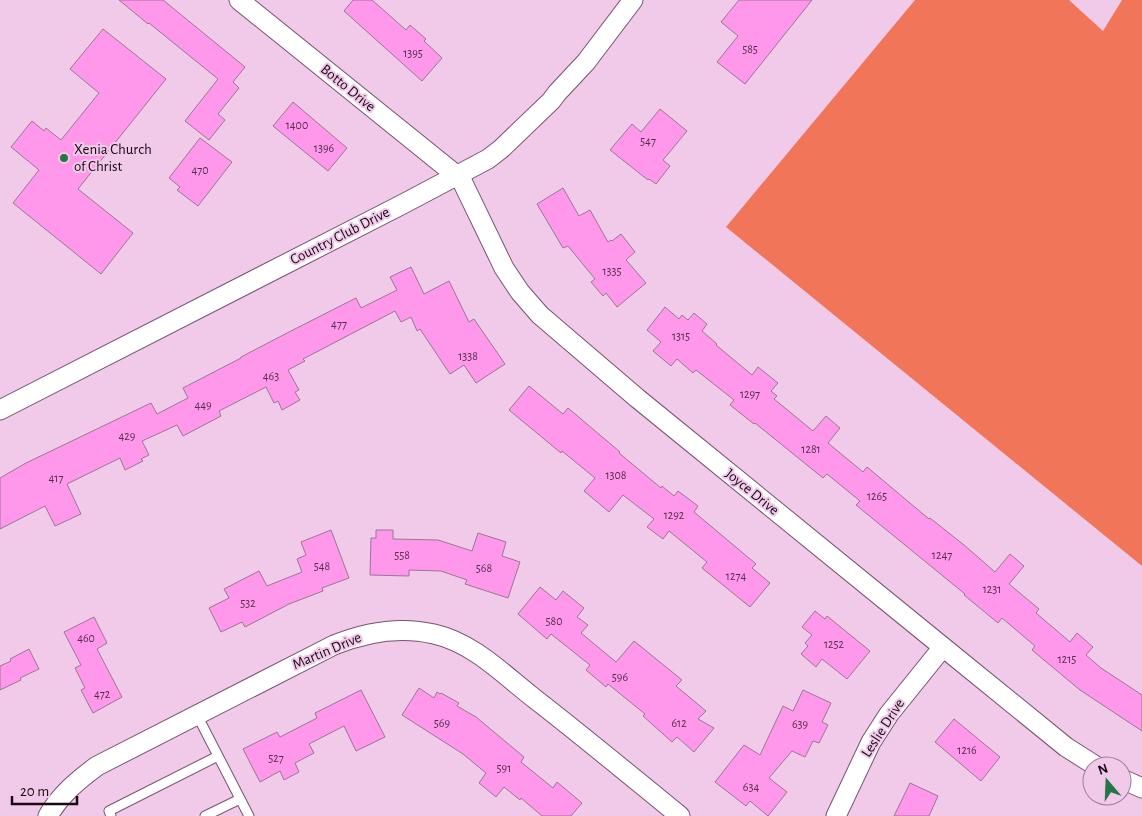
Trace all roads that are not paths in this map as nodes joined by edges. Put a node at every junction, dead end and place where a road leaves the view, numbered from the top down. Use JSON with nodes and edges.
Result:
{"nodes":[{"id":1,"x":239,"y":0,"type":"edge"},
{"id":2,"x":633,"y":0,"type":"edge"},
{"id":3,"x":457,"y":175,"type":"junction"},
{"id":4,"x":0,"y":410,"type":"edge"},
{"id":5,"x":943,"y":647,"type":"junction"},
{"id":6,"x":197,"y":715,"type":"junction"},
{"id":7,"x":218,"y":756,"type":"junction"},
{"id":8,"x":1082,"y":757,"type":"edge"},
{"id":9,"x":240,"y":799,"type":"junction"},
{"id":10,"x":48,"y":816,"type":"edge"},
{"id":11,"x":111,"y":816,"type":"edge"},
{"id":12,"x":205,"y":816,"type":"edge"},
{"id":13,"x":249,"y":816,"type":"edge"},
{"id":14,"x":680,"y":816,"type":"edge"},
{"id":15,"x":836,"y":816,"type":"edge"}],
"edges":[{"from":1,"to":3,"type":"street","name":"Botto Drive"},
{"from":2,"to":3,"type":"street","name":"Country Club Drive"},
{"from":3,"to":4,"type":"street","name":"Country Club Drive"},
{"from":3,"to":5,"type":"street","name":"Joyce Drive"},
{"from":5,"to":8,"type":"street","name":"Joyce Drive"},
{"from":5,"to":15,"type":"street","name":"Leslie Drive"},
{"from":6,"to":7,"type":"lane"},
{"from":6,"to":10,"type":"street","name":"Martin Drive"},
{"from":6,"to":14,"type":"street","name":"Martin Drive"},
{"from":7,"to":9,"type":"lane"},
{"from":7,"to":11,"type":"lane"},
{"from":9,"to":12,"type":"lane"},
{"from":9,"to":13,"type":"lane"}]}
